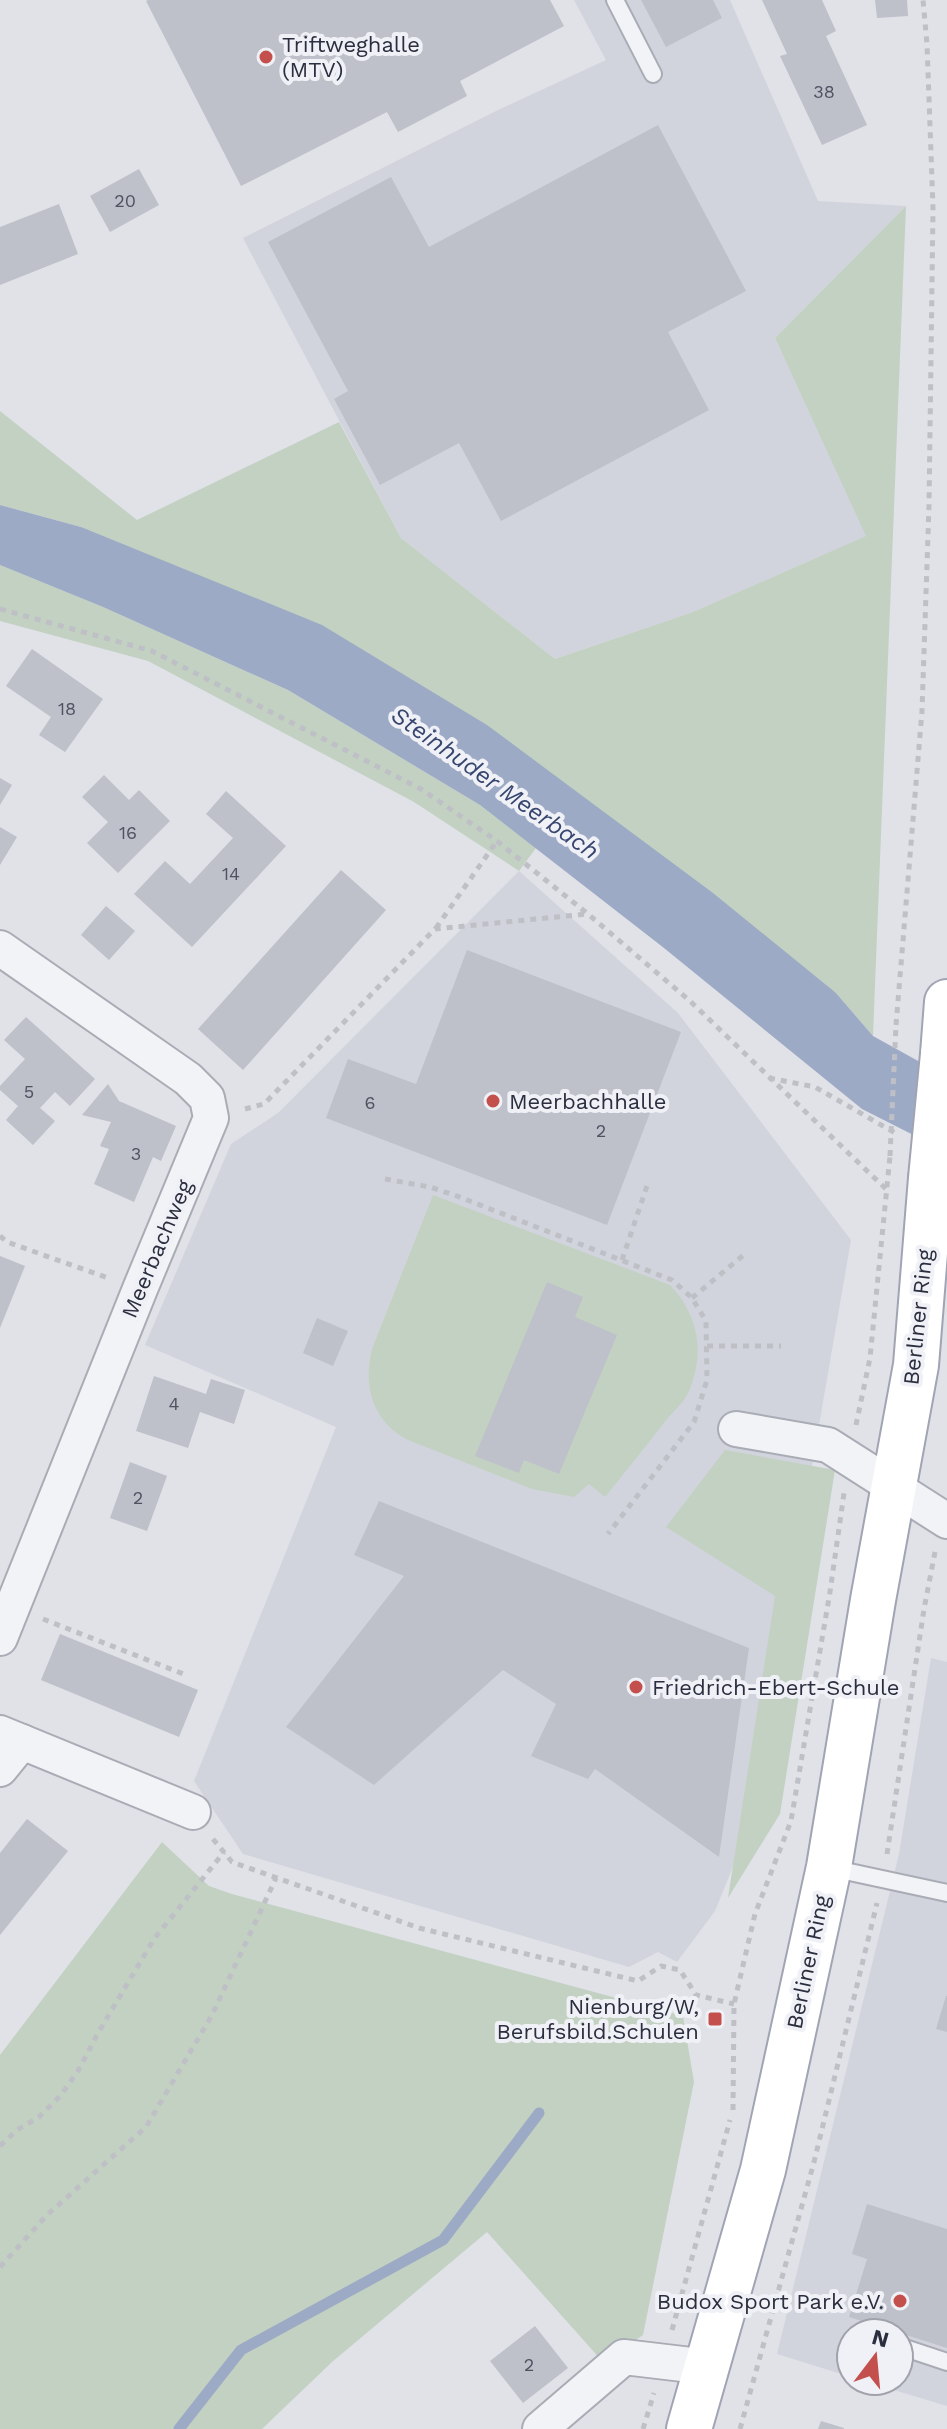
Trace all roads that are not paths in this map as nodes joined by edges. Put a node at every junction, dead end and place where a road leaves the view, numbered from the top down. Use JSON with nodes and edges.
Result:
{"nodes":[{"id":1,"x":615,"y":0,"type":"edge"},
{"id":2,"x":653,"y":74,"type":"dead end"},
{"id":3,"x":0,"y":948,"type":"edge"},
{"id":4,"x":947,"y":1002,"type":"edge"},
{"id":5,"x":736,"y":1429,"type":"dead end"},
{"id":6,"x":893,"y":1487,"type":"junction"},
{"id":7,"x":945,"y":1520,"type":"edge"},
{"id":8,"x":6,"y":1622,"type":"edge"},
{"id":9,"x":11,"y":1737,"type":"edge"},
{"id":10,"x":0,"y":1769,"type":"edge"},
{"id":11,"x":193,"y":1812,"type":"road end"},
{"id":12,"x":829,"y":1867,"type":"junction"},
{"id":13,"x":947,"y":1893,"type":"edge"},
{"id":14,"x":915,"y":2351,"type":"edge"},
{"id":15,"x":947,"y":2362,"type":"edge"},
{"id":16,"x":708,"y":2367,"type":"junction"},
{"id":17,"x":540,"y":2429,"type":"edge"},
{"id":18,"x":689,"y":2429,"type":"edge"}],
"edges":[{"from":1,"to":2,"type":"lane"},
{"from":3,"to":8,"type":"street","name":"Meerbachweg"},
{"from":4,"to":6,"type":"main road","name":"Berliner Ring","bridge":true},
{"from":5,"to":6,"type":"street"},
{"from":6,"to":7,"type":"street"},
{"from":6,"to":12,"type":"main road","name":"Berliner Ring"},
{"from":9,"to":10,"type":"street"},
{"from":9,"to":11,"type":"street"},
{"from":12,"to":13,"type":"lane"},
{"from":12,"to":16,"type":"main road","name":"Berliner Ring"},
{"from":14,"to":15,"type":"lane"},
{"from":16,"to":17,"type":"street"},
{"from":16,"to":18,"type":"main road","name":"Berliner Ring"}]}
